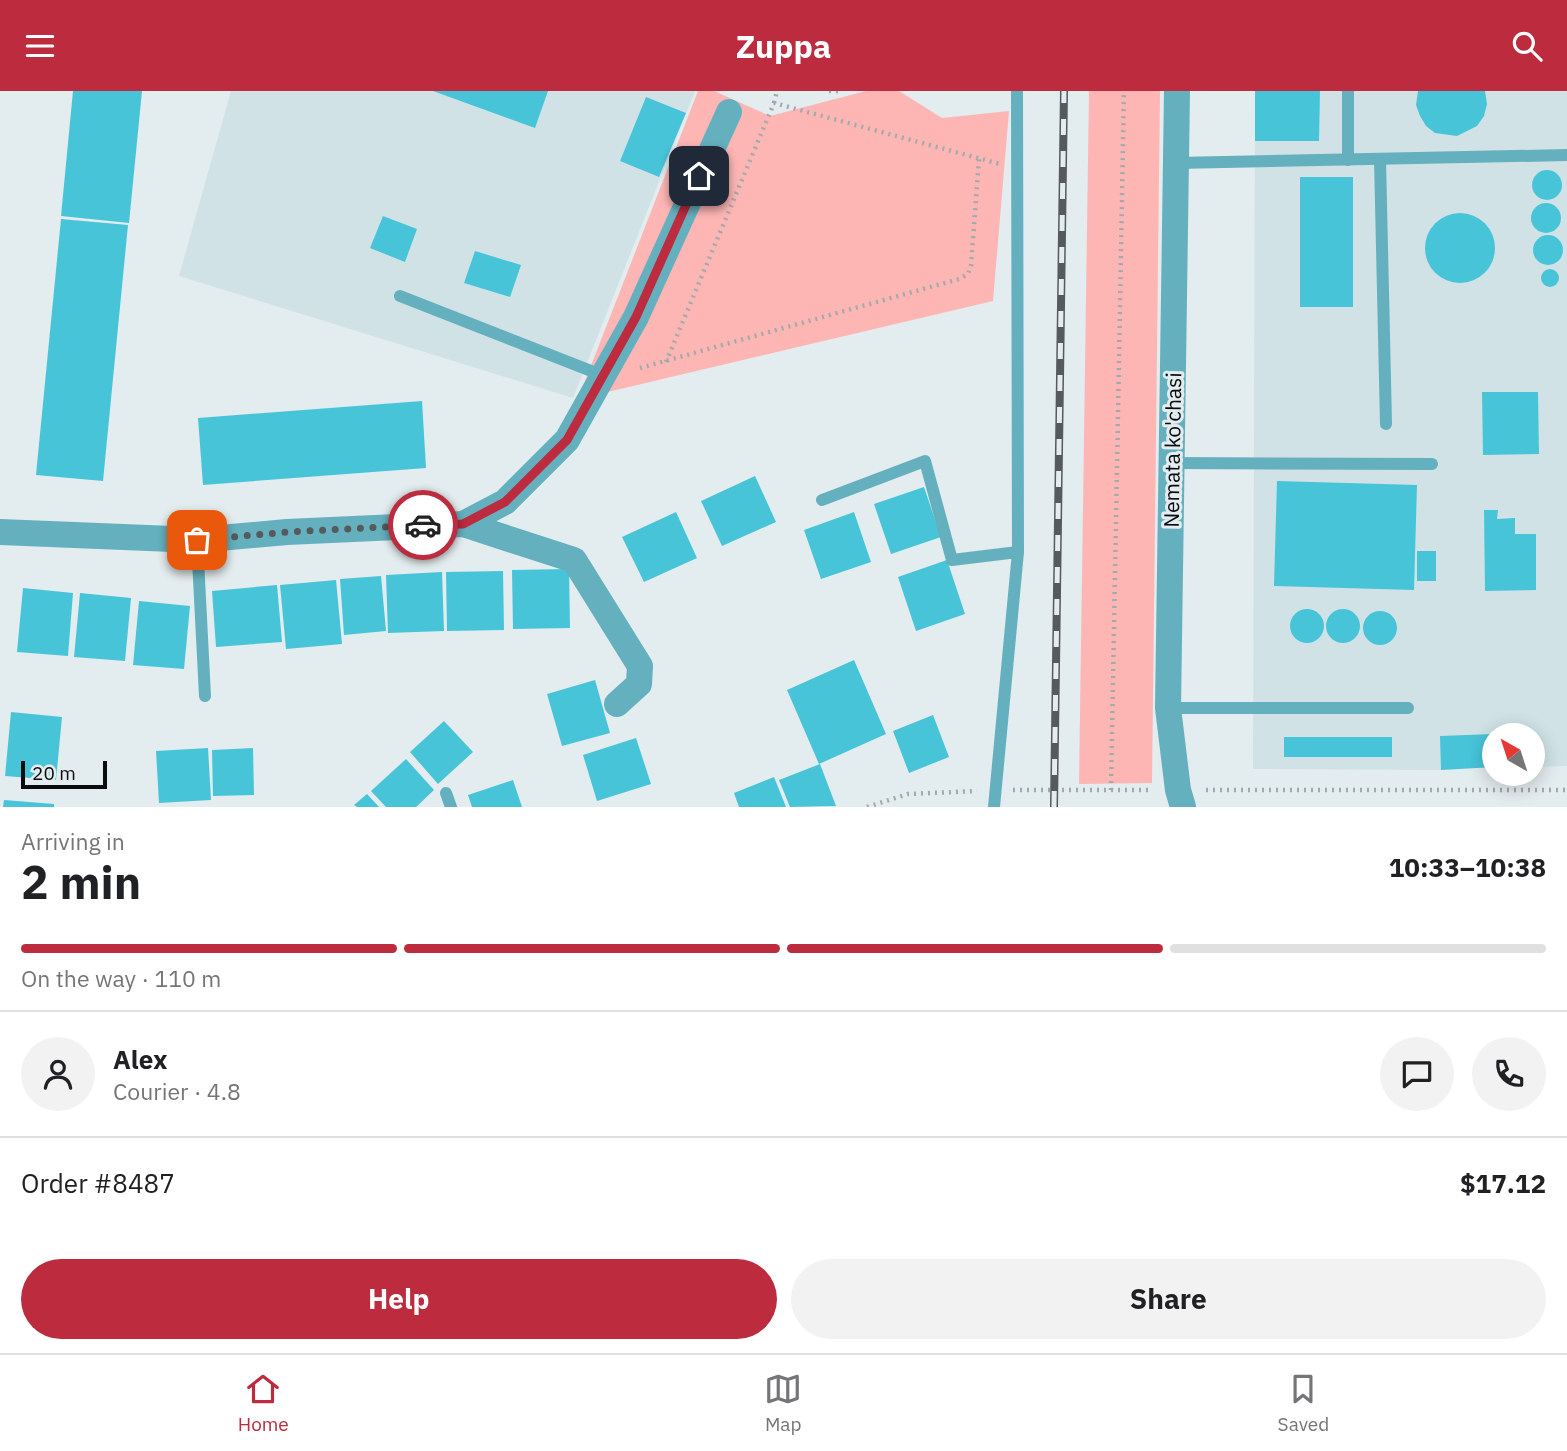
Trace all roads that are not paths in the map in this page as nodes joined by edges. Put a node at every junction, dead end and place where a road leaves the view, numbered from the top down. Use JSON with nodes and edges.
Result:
{"nodes":[{"id":1,"x":1017,"y":91,"type":"edge"},
{"id":2,"x":1178,"y":91,"type":"edge"},
{"id":3,"x":1348,"y":91,"type":"edge"},
{"id":4,"x":729,"y":112,"type":"dead end"},
{"id":5,"x":1567,"y":155,"type":"edge"},
{"id":6,"x":1380,"y":159,"type":"junction"},
{"id":7,"x":1348,"y":160,"type":"junction"},
{"id":8,"x":1176,"y":163,"type":"junction"},
{"id":9,"x":400,"y":296,"type":"dead end"},
{"id":10,"x":604,"y":377,"type":"junction"},
{"id":11,"x":1386,"y":424,"type":"dead end"},
{"id":12,"x":1172,"y":463,"type":"junction"},
{"id":13,"x":1432,"y":464,"type":"dead end"},
{"id":14,"x":822,"y":500,"type":"dead end"},
{"id":15,"x":463,"y":524,"type":"junction"},
{"id":16,"x":0,"y":532,"type":"edge"},
{"id":17,"x":197,"y":540,"type":"junction"},
{"id":18,"x":1018,"y":552,"type":"junction"},
{"id":19,"x":205,"y":696,"type":"dead end"},
{"id":20,"x":617,"y":704,"type":"dead end"},
{"id":21,"x":1168,"y":708,"type":"junction"},
{"id":22,"x":1408,"y":708,"type":"dead end"},
{"id":23,"x":446,"y":793,"type":"dead end"},
{"id":24,"x":1180,"y":798,"type":"edge"},
{"id":25,"x":451,"y":807,"type":"edge"},
{"id":26,"x":994,"y":807,"type":"edge"}],
"edges":[{"from":1,"to":18,"type":"lane"},
{"from":2,"to":8,"type":"street","name":"Nemata ko'chasi"},
{"from":3,"to":7,"type":"lane"},
{"from":4,"to":10,"type":"street"},
{"from":5,"to":6,"type":"lane"},
{"from":6,"to":7,"type":"lane"},
{"from":6,"to":11,"type":"lane"},
{"from":7,"to":8,"type":"lane"},
{"from":8,"to":12,"type":"street","name":"Nemata ko'chasi"},
{"from":9,"to":10,"type":"lane"},
{"from":10,"to":15,"type":"street"},
{"from":12,"to":13,"type":"lane"},
{"from":12,"to":21,"type":"street","name":"Nemata ko'chasi"},
{"from":14,"to":18,"type":"lane"},
{"from":15,"to":17,"type":"street"},
{"from":15,"to":20,"type":"street"},
{"from":16,"to":17,"type":"street"},
{"from":17,"to":19,"type":"lane"},
{"from":18,"to":26,"type":"lane"},
{"from":21,"to":22,"type":"lane"},
{"from":21,"to":24,"type":"street","name":"Nemata ko'chasi"},
{"from":23,"to":25,"type":"lane"}]}
